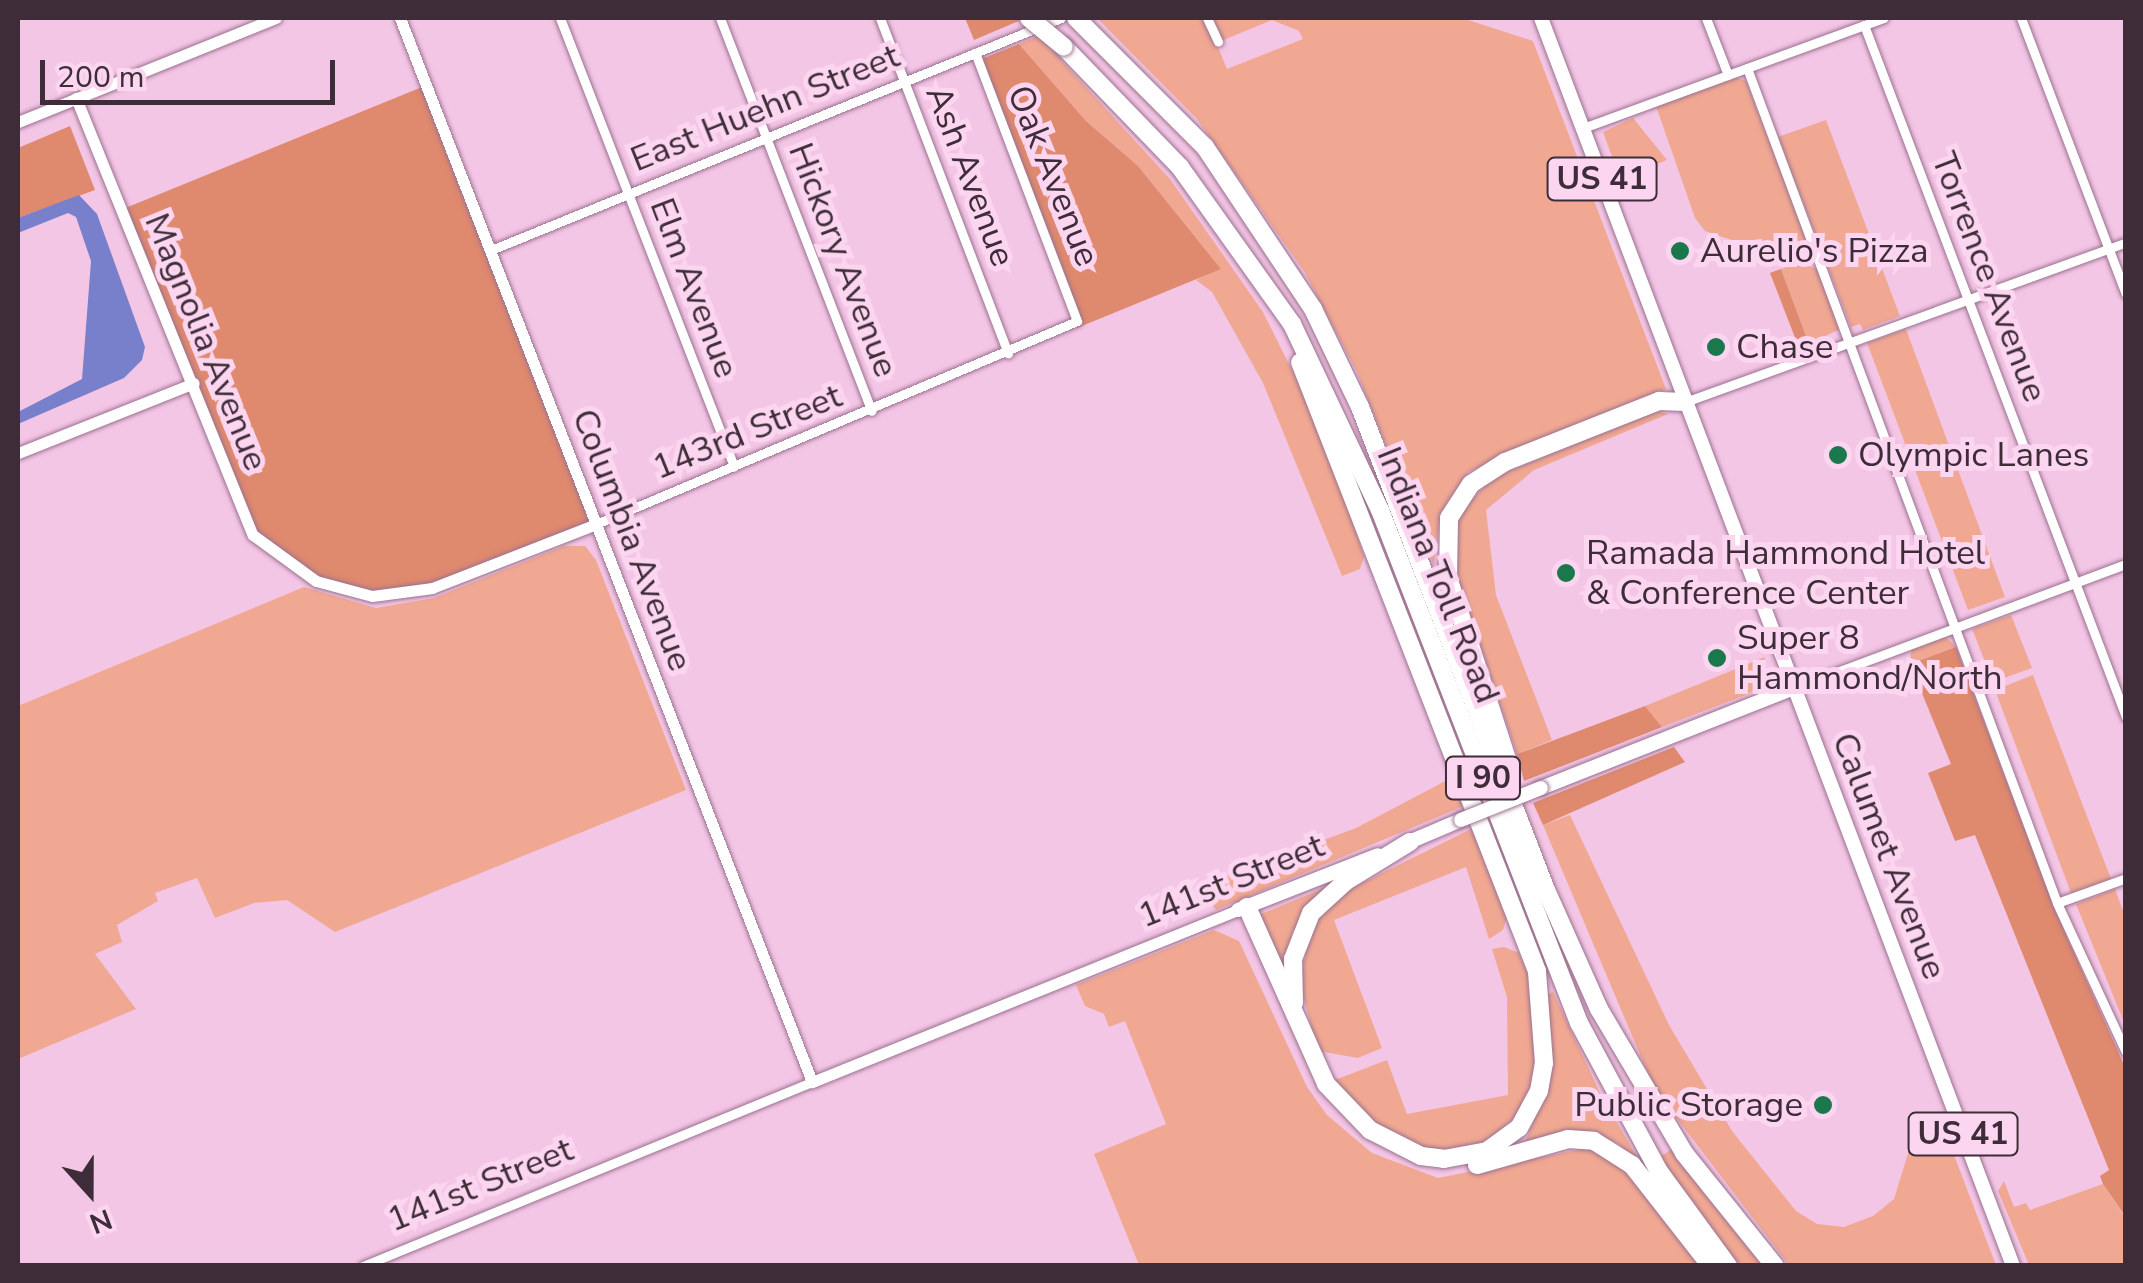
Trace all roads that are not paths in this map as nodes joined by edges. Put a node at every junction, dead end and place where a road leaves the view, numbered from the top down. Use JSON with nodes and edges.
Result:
{"nodes":[{"id":1,"x":276,"y":18,"type":"edge"},
{"id":2,"x":400,"y":18,"type":"edge"},
{"id":3,"x":560,"y":18,"type":"edge"},
{"id":4,"x":720,"y":18,"type":"edge"},
{"id":5,"x":880,"y":18,"type":"edge"},
{"id":6,"x":1030,"y":18,"type":"edge"},
{"id":7,"x":1061,"y":18,"type":"edge"},
{"id":8,"x":1076,"y":18,"type":"edge"},
{"id":9,"x":1208,"y":18,"type":"edge"},
{"id":10,"x":1541,"y":18,"type":"edge"},
{"id":11,"x":1706,"y":18,"type":"edge"},
{"id":12,"x":1878,"y":18,"type":"edge"},
{"id":13,"x":2021,"y":18,"type":"edge"},
{"id":14,"x":1864,"y":25,"type":"junction"},
{"id":15,"x":1218,"y":42,"type":"dead end"},
{"id":16,"x":975,"y":52,"type":"junction"},
{"id":17,"x":1747,"y":68,"type":"junction"},
{"id":18,"x":1728,"y":75,"type":"junction"},
{"id":19,"x":904,"y":82,"type":"junction"},
{"id":20,"x":76,"y":98,"type":"junction"},
{"id":21,"x":18,"y":122,"type":"edge"},
{"id":22,"x":1584,"y":128,"type":"junction"},
{"id":23,"x":766,"y":138,"type":"junction"},
{"id":24,"x":628,"y":194,"type":"junction"},
{"id":25,"x":2126,"y":242,"type":"edge"},
{"id":26,"x":2108,"y":248,"type":"junction"},
{"id":27,"x":490,"y":250,"type":"junction"},
{"id":28,"x":1262,"y":276,"type":"junction"},
{"id":29,"x":2126,"y":294,"type":"edge"},
{"id":30,"x":1968,"y":300,"type":"junction"},
{"id":31,"x":1077,"y":321,"type":"joint"},
{"id":32,"x":1849,"y":342,"type":"junction"},
{"id":33,"x":1008,"y":353,"type":"junction"},
{"id":34,"x":194,"y":382,"type":"junction"},
{"id":35,"x":1685,"y":402,"type":"junction"},
{"id":36,"x":872,"y":411,"type":"junction"},
{"id":37,"x":18,"y":453,"type":"edge"},
{"id":38,"x":734,"y":466,"type":"junction"},
{"id":39,"x":596,"y":524,"type":"junction"},
{"id":40,"x":2126,"y":564,"type":"edge"},
{"id":41,"x":316,"y":581,"type":"joint"},
{"id":42,"x":2075,"y":583,"type":"junction"},
{"id":43,"x":1959,"y":626,"type":"junction"},
{"id":44,"x":1794,"y":688,"type":"junction"},
{"id":45,"x":2126,"y":717,"type":"edge"},
{"id":46,"x":1521,"y":828,"type":"junction"},
{"id":47,"x":1410,"y":842,"type":"junction"},
{"id":48,"x":2126,"y":878,"type":"edge"},
{"id":49,"x":2058,"y":903,"type":"junction"},
{"id":50,"x":1243,"y":908,"type":"junction"},
{"id":51,"x":1308,"y":1051,"type":"junction"},
{"id":52,"x":2126,"y":1052,"type":"edge"},
{"id":53,"x":812,"y":1082,"type":"junction"},
{"id":54,"x":363,"y":1266,"type":"edge"},
{"id":55,"x":1711,"y":1266,"type":"edge"},
{"id":56,"x":1728,"y":1266,"type":"edge"},
{"id":57,"x":1775,"y":1266,"type":"edge"},
{"id":58,"x":2012,"y":1266,"type":"edge"}],
"edges":[{"from":1,"to":20,"type":"street"},
{"from":2,"to":27,"type":"street","name":"Columbia Avenue"},
{"from":3,"to":24,"type":"street","name":"Elm Avenue"},
{"from":4,"to":23,"type":"street","name":"Hickory Avenue"},
{"from":5,"to":19,"type":"street","name":"Ash Avenue"},
{"from":6,"to":28,"type":"highway","name":"Indiana Toll Road","number":"I 90","bridge":true},
{"from":7,"to":16,"type":"street","name":"East Huehn Street"},
{"from":8,"to":46,"type":"highway","name":"Indiana Toll Road","number":"I 90"},
{"from":9,"to":15,"type":"street"},
{"from":10,"to":22,"type":"main road","name":"Calumet Avenue","number":"US 41"},
{"from":11,"to":18,"type":"street"},
{"from":12,"to":14,"type":"street"},
{"from":13,"to":26,"type":"street"},
{"from":14,"to":17,"type":"street"},
{"from":14,"to":30,"type":"street","name":"Torrence Avenue"},
{"from":16,"to":19,"type":"street","name":"East Huehn Street"},
{"from":16,"to":31,"type":"street","name":"Oak Avenue"},
{"from":17,"to":18,"type":"street"},
{"from":17,"to":32,"type":"street"},
{"from":18,"to":22,"type":"street"},
{"from":19,"to":23,"type":"street","name":"East Huehn Street"},
{"from":19,"to":33,"type":"street","name":"Ash Avenue"},
{"from":20,"to":21,"type":"street"},
{"from":20,"to":34,"type":"street","name":"Magnolia Avenue"},
{"from":22,"to":35,"type":"main road","name":"Calumet Avenue","number":"US 41"},
{"from":23,"to":24,"type":"street","name":"East Huehn Street"},
{"from":23,"to":36,"type":"street","name":"Hickory Avenue"},
{"from":24,"to":27,"type":"street","name":"East Huehn Street"},
{"from":24,"to":38,"type":"street","name":"Elm Avenue"},
{"from":25,"to":26,"type":"street"},
{"from":26,"to":29,"type":"street"},
{"from":26,"to":30,"type":"street"},
{"from":27,"to":39,"type":"street","name":"Columbia Avenue"},
{"from":28,"to":51,"type":"highway"},
{"from":28,"to":56,"type":"highway","name":"Indiana Toll Road","number":"I 90"},
{"from":30,"to":32,"type":"street"},
{"from":30,"to":42,"type":"street","name":"Torrence Avenue"},
{"from":31,"to":33,"type":"street","name":"143rd Street"},
{"from":32,"to":35,"type":"street"},
{"from":32,"to":43,"type":"street"},
{"from":33,"to":36,"type":"street","name":"143rd Street"},
{"from":34,"to":37,"type":"street"},
{"from":34,"to":41,"type":"street","name":"Magnolia Avenue"},
{"from":35,"to":44,"type":"main road","name":"Calumet Avenue","number":"US 41"},
{"from":35,"to":46,"type":"highway"},
{"from":36,"to":38,"type":"street","name":"143rd Street"},
{"from":38,"to":39,"type":"street","name":"143rd Street"},
{"from":39,"to":41,"type":"street","name":"143rd Street"},
{"from":39,"to":53,"type":"street","name":"Columbia Avenue"},
{"from":40,"to":42,"type":"street","name":"141st Street"},
{"from":42,"to":43,"type":"street","name":"141st Street"},
{"from":42,"to":45,"type":"street","name":"Torrence Avenue"},
{"from":43,"to":44,"type":"street","name":"141st Street"},
{"from":43,"to":49,"type":"street"},
{"from":44,"to":47,"type":"main road","name":"141st Street","bridge":true},
{"from":44,"to":58,"type":"main road","name":"Calumet Avenue","number":"US 41"},
{"from":46,"to":57,"type":"highway","name":"Indiana Toll Road","number":"I 90"},
{"from":47,"to":50,"type":"main road","name":"141st Street"},
{"from":47,"to":51,"type":"highway"},
{"from":48,"to":49,"type":"street"},
{"from":49,"to":52,"type":"street"},
{"from":50,"to":51,"type":"highway"},
{"from":50,"to":53,"type":"street","name":"141st Street"},
{"from":50,"to":55,"type":"highway"},
{"from":53,"to":54,"type":"street","name":"141st Street"}]}
